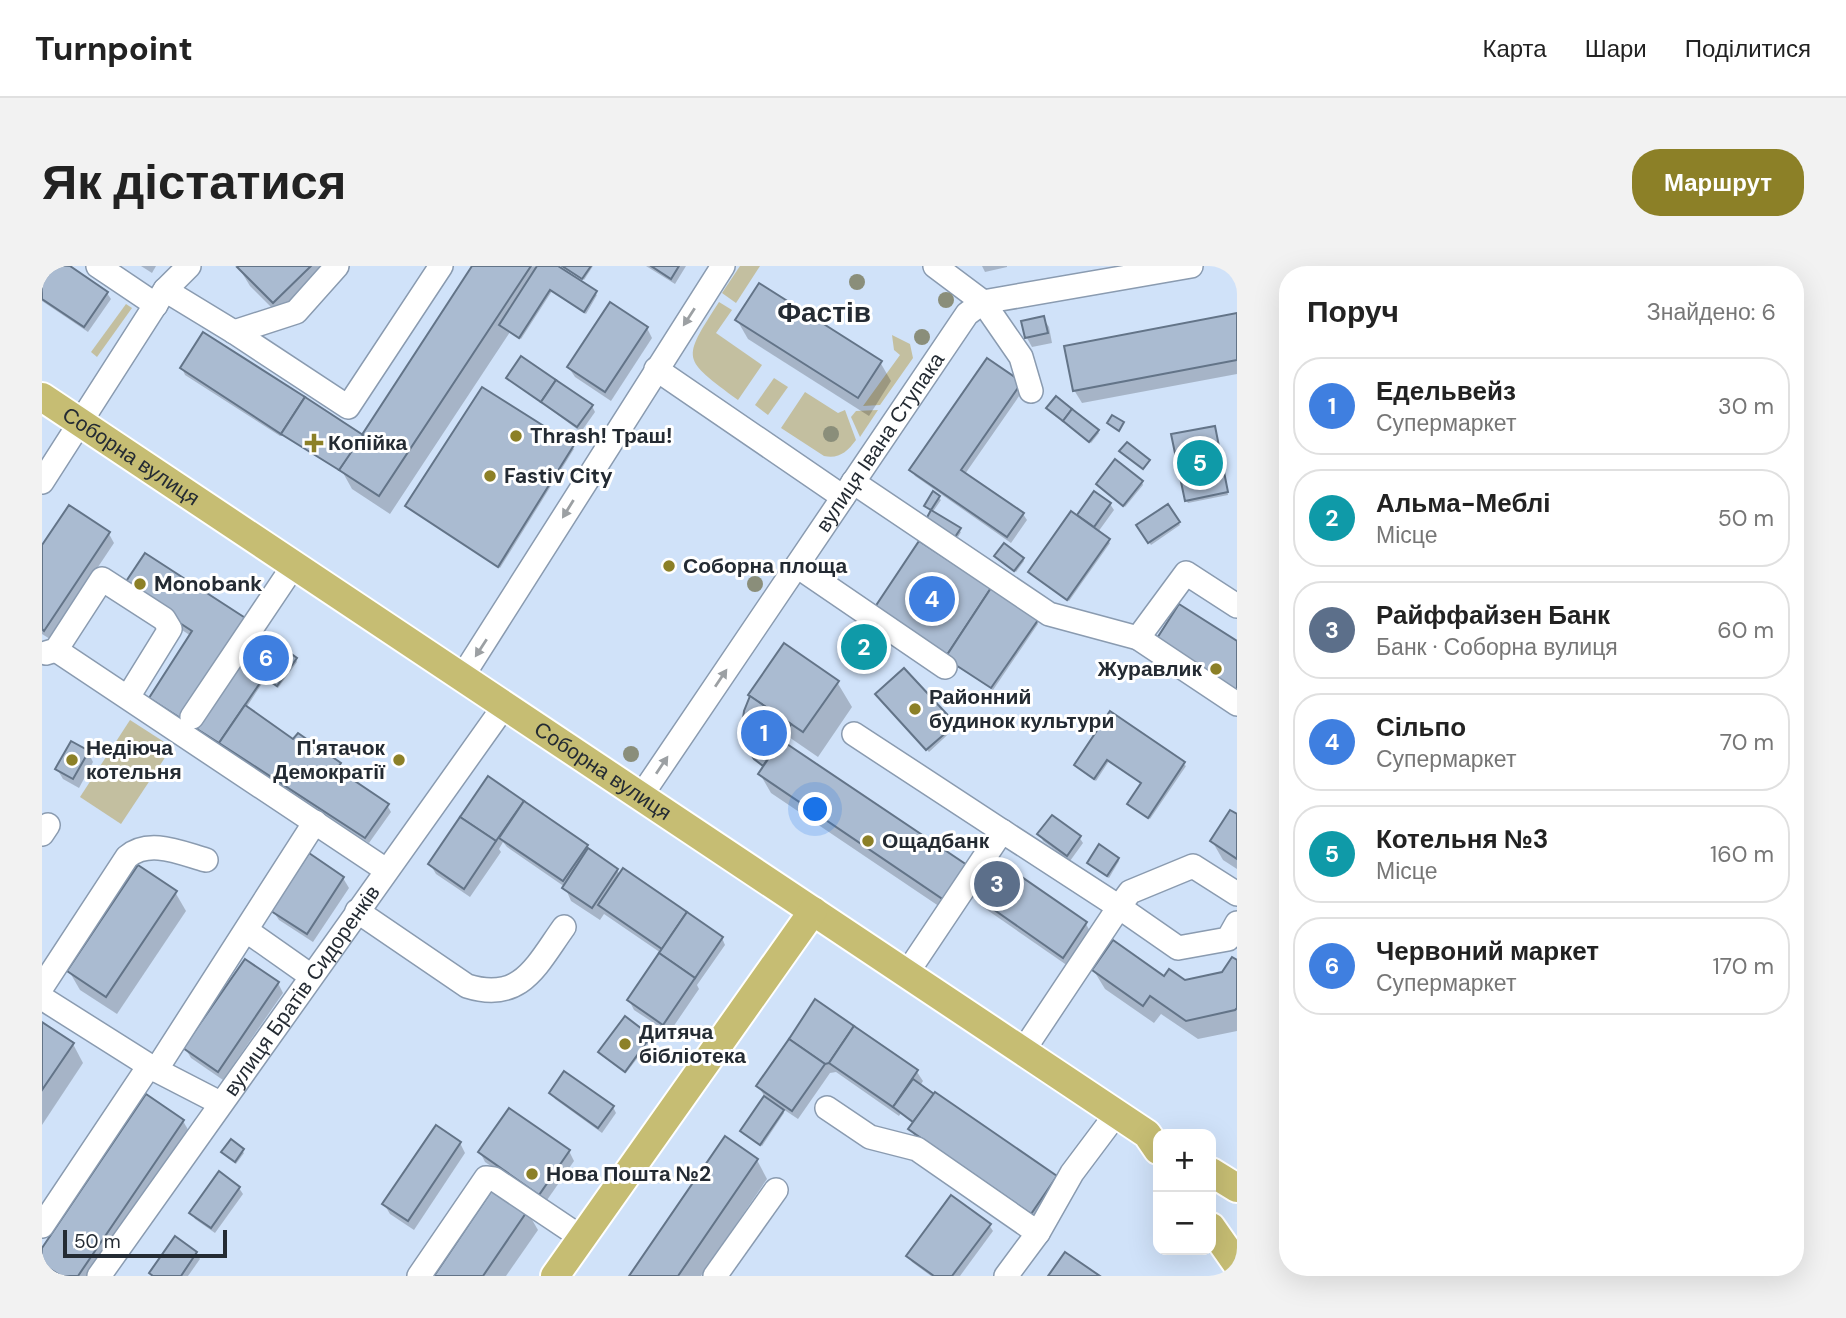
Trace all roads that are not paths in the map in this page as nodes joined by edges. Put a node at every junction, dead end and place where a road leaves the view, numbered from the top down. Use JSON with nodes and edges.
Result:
{"nodes":[{"id":1,"x":99,"y":266,"type":"edge"},
{"id":2,"x":189,"y":266,"type":"edge"},
{"id":3,"x":337,"y":266,"type":"edge"},
{"id":4,"x":441,"y":266,"type":"edge"},
{"id":5,"x":723,"y":266,"type":"edge"},
{"id":6,"x":935,"y":266,"type":"edge"},
{"id":7,"x":1191,"y":266,"type":"edge"},
{"id":8,"x":1150,"y":269,"type":"edge"},
{"id":9,"x":161,"y":297,"type":"junction"},
{"id":10,"x":983,"y":302,"type":"junction"},
{"id":11,"x":234,"y":331,"type":"junction"},
{"id":12,"x":656,"y":369,"type":"junction"},
{"id":13,"x":1031,"y":391,"type":"dead end"},
{"id":14,"x":42,"y":397,"type":"edge"},
{"id":15,"x":80,"y":422,"type":"junction"},
{"id":16,"x":42,"y":482,"type":"edge"},
{"id":17,"x":848,"y":490,"type":"junction"},
{"id":18,"x":294,"y":565,"type":"junction"},
{"id":19,"x":797,"y":566,"type":"junction"},
{"id":20,"x":1237,"y":606,"type":"edge"},
{"id":21,"x":1138,"y":638,"type":"junction"},
{"id":22,"x":47,"y":653,"type":"edge"},
{"id":23,"x":945,"y":667,"type":"dead end"},
{"id":24,"x":462,"y":677,"type":"junction"},
{"id":25,"x":128,"y":697,"type":"junction"},
{"id":26,"x":1237,"y":704,"type":"edge"},
{"id":27,"x":505,"y":705,"type":"junction"},
{"id":28,"x":192,"y":717,"type":"dead end"},
{"id":29,"x":855,"y":734,"type":"dead end"},
{"id":30,"x":641,"y":796,"type":"junction"},
{"id":31,"x":315,"y":822,"type":"junction"},
{"id":32,"x":1002,"y":831,"type":"junction"},
{"id":33,"x":206,"y":860,"type":"dead end"},
{"id":34,"x":386,"y":870,"type":"junction"},
{"id":35,"x":1237,"y":894,"type":"edge"},
{"id":36,"x":1119,"y":906,"type":"junction"},
{"id":37,"x":357,"y":911,"type":"junction"},
{"id":38,"x":813,"y":911,"type":"junction"},
{"id":39,"x":1237,"y":923,"type":"edge"},
{"id":40,"x":564,"y":927,"type":"dead end"},
{"id":41,"x":247,"y":931,"type":"junction"},
{"id":42,"x":906,"y":973,"type":"junction"},
{"id":43,"x":311,"y":976,"type":"junction"},
{"id":44,"x":42,"y":987,"type":"edge"},
{"id":45,"x":42,"y":998,"type":"edge"},
{"id":46,"x":1023,"y":1051,"type":"junction"},
{"id":47,"x":153,"y":1068,"type":"junction"},
{"id":48,"x":220,"y":1103,"type":"junction"},
{"id":49,"x":827,"y":1108,"type":"dead end"},
{"id":50,"x":1117,"y":1114,"type":"junction"},
{"id":51,"x":1153,"y":1140,"type":"edge"},
{"id":52,"x":1216,"y":1175,"type":"edge"},
{"id":53,"x":1237,"y":1188,"type":"edge"},
{"id":54,"x":776,"y":1190,"type":"dead end"},
{"id":55,"x":42,"y":1226,"type":"edge"},
{"id":56,"x":1038,"y":1233,"type":"junction"},
{"id":57,"x":1216,"y":1234,"type":"edge"},
{"id":58,"x":582,"y":1238,"type":"junction"},
{"id":59,"x":1237,"y":1265,"type":"edge"},
{"id":60,"x":99,"y":1276,"type":"edge"},
{"id":61,"x":419,"y":1276,"type":"edge"},
{"id":62,"x":555,"y":1276,"type":"edge"},
{"id":63,"x":715,"y":1276,"type":"edge"},
{"id":64,"x":1006,"y":1276,"type":"edge"}],
"edges":[{"from":1,"to":9,"type":"street"},
{"from":2,"to":9,"type":"street"},
{"from":3,"to":11,"type":"street"},
{"from":4,"to":11,"type":"street"},
{"from":5,"to":12,"type":"street","one_way":true},
{"from":6,"to":10,"type":"street"},
{"from":7,"to":8,"type":"street"},
{"from":8,"to":10,"type":"street"},
{"from":9,"to":11,"type":"street"},
{"from":9,"to":15,"type":"street"},
{"from":10,"to":13,"type":"street"},
{"from":10,"to":17,"type":"street","name":"вулиця Івана Ступака"},
{"from":12,"to":17,"type":"street"},
{"from":12,"to":24,"type":"street","one_way":true},
{"from":14,"to":15,"type":"main road","name":"Соборна вулиця"},
{"from":15,"to":16,"type":"street"},
{"from":15,"to":18,"type":"main road","name":"Соборна вулиця"},
{"from":17,"to":19,"type":"street","name":"вулиця Івана Ступака"},
{"from":17,"to":21,"type":"street"},
{"from":18,"to":24,"type":"main road","name":"Соборна вулиця"},
{"from":18,"to":28,"type":"street"},
{"from":19,"to":23,"type":"street"},
{"from":30,"to":19,"type":"street","name":"вулиця Івана Ступака","one_way":true},
{"from":20,"to":21,"type":"street"},
{"from":21,"to":26,"type":"street"},
{"from":22,"to":25,"type":"street"},
{"from":22,"to":25,"type":"street"},
{"from":24,"to":27,"type":"main road","name":"Соборна вулиця"},
{"from":25,"to":31,"type":"street"},
{"from":27,"to":30,"type":"main road","name":"Соборна вулиця"},
{"from":27,"to":34,"type":"street","name":"вулиця Братів Сидоренків"},
{"from":29,"to":32,"type":"street"},
{"from":30,"to":38,"type":"main road","name":"Соборна вулиця"},
{"from":31,"to":34,"type":"street"},
{"from":31,"to":41,"type":"street"},
{"from":32,"to":36,"type":"street"},
{"from":32,"to":42,"type":"street"},
{"from":33,"to":44,"type":"street"},
{"from":34,"to":37,"type":"street","name":"вулиця Братів Сидоренків"},
{"from":35,"to":36,"type":"street"},
{"from":36,"to":39,"type":"street"},
{"from":36,"to":46,"type":"street"},
{"from":37,"to":40,"type":"street"},
{"from":37,"to":43,"type":"street","name":"вулиця Братів Сидоренків"},
{"from":38,"to":42,"type":"main road","name":"Соборна вулиця"},
{"from":38,"to":58,"type":"main road"},
{"from":41,"to":43,"type":"street"},
{"from":41,"to":47,"type":"street"},
{"from":42,"to":46,"type":"main road","name":"Соборна вулиця"},
{"from":43,"to":48,"type":"street","name":"вулиця Братів Сидоренків"},
{"from":45,"to":47,"type":"street"},
{"from":46,"to":50,"type":"main road","name":"Соборна вулиця"},
{"from":47,"to":48,"type":"street"},
{"from":47,"to":55,"type":"street"},
{"from":48,"to":60,"type":"street","name":"вулиця Братів Сидоренків"},
{"from":49,"to":56,"type":"street"},
{"from":50,"to":51,"type":"main road","name":"Соборна вулиця"},
{"from":50,"to":56,"type":"street"},
{"from":52,"to":53,"type":"main road"},
{"from":54,"to":63,"type":"street"},
{"from":56,"to":64,"type":"street"},
{"from":57,"to":59,"type":"main road"},
{"from":58,"to":61,"type":"street"},
{"from":58,"to":62,"type":"main road"}]}
